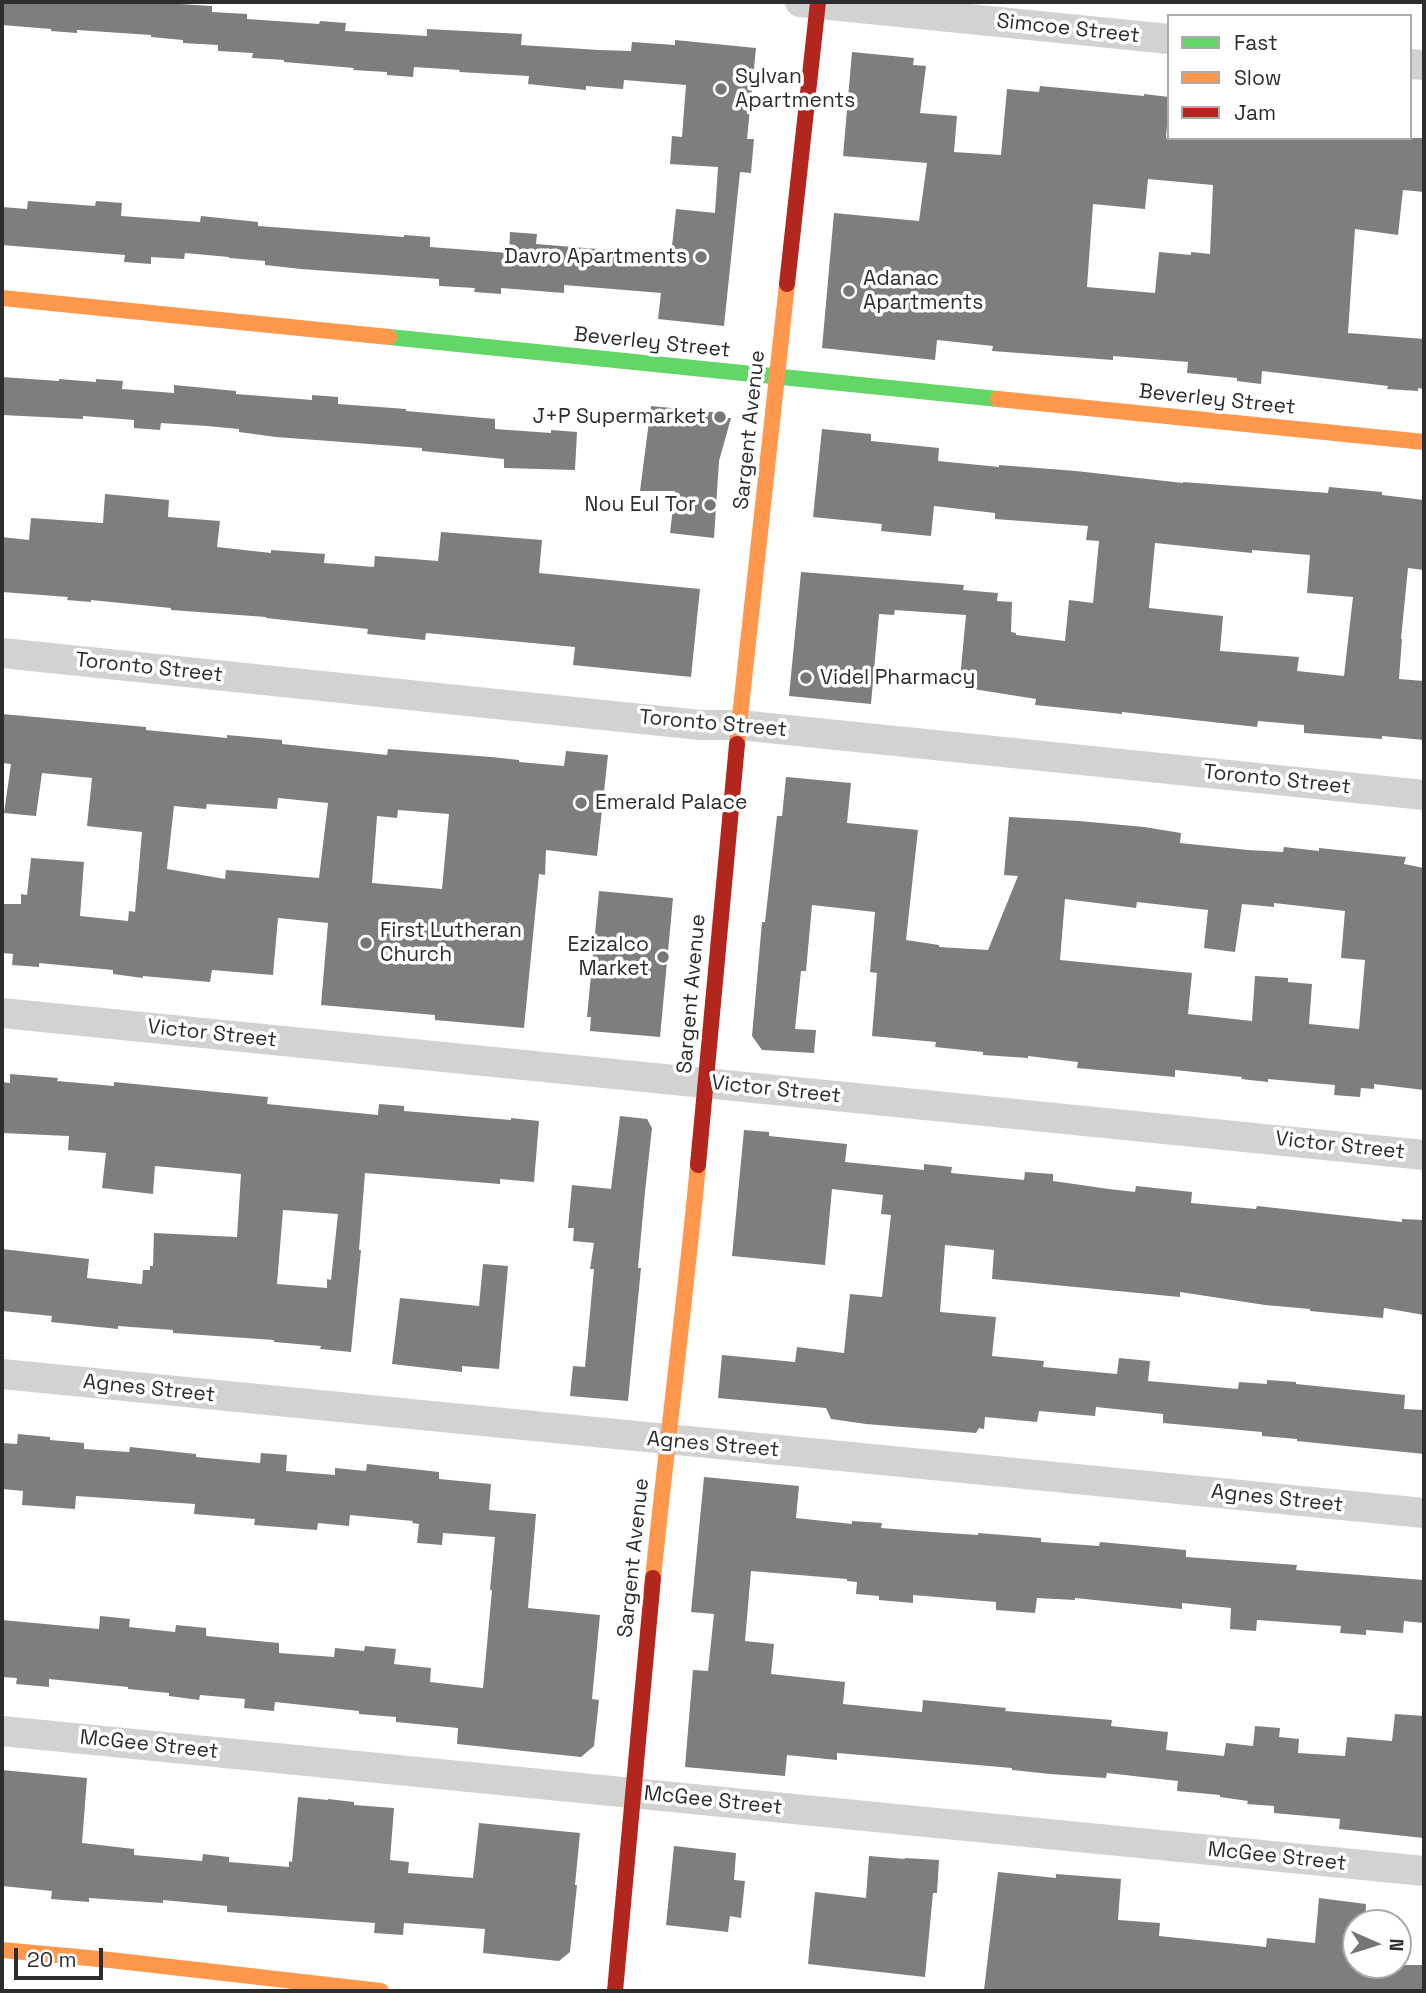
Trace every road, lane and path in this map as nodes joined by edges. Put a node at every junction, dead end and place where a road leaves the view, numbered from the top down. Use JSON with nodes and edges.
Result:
{"nodes":[{"id":1,"x":812,"y":2,"type":"edge"},
{"id":2,"x":1167,"y":39,"type":"edge"},
{"id":3,"x":2,"y":298,"type":"edge"},
{"id":4,"x":777,"y":376,"type":"junction"},
{"id":5,"x":1424,"y":442,"type":"edge"},
{"id":6,"x":2,"y":653,"type":"edge"},
{"id":7,"x":739,"y":725,"type":"junction"},
{"id":8,"x":1424,"y":795,"type":"edge"},
{"id":9,"x":2,"y":1013,"type":"edge"},
{"id":10,"x":705,"y":1083,"type":"junction"},
{"id":11,"x":1424,"y":1155,"type":"edge"},
{"id":12,"x":2,"y":1374,"type":"edge"},
{"id":13,"x":667,"y":1440,"type":"junction"},
{"id":14,"x":1424,"y":1513,"type":"edge"},
{"id":15,"x":2,"y":1731,"type":"edge"},
{"id":16,"x":632,"y":1793,"type":"junction"},
{"id":17,"x":1424,"y":1871,"type":"edge"},
{"id":18,"x":2,"y":1950,"type":"edge"},
{"id":19,"x":382,"y":1991,"type":"edge"},
{"id":20,"x":615,"y":1991,"type":"edge"}],
"edges":[{"from":1,"to":2,"type":"street","name":"Simcoe Street"},
{"from":1,"to":4,"type":"main road","name":"Sargent Avenue"},
{"from":3,"to":4,"type":"main road","name":"Beverley Street"},
{"from":4,"to":5,"type":"main road","name":"Beverley Street"},
{"from":4,"to":7,"type":"main road","name":"Sargent Avenue"},
{"from":6,"to":7,"type":"street","name":"Toronto Street"},
{"from":7,"to":8,"type":"street","name":"Toronto Street"},
{"from":7,"to":10,"type":"main road","name":"Sargent Avenue"},
{"from":9,"to":10,"type":"street","name":"Victor Street"},
{"from":10,"to":11,"type":"street","name":"Victor Street"},
{"from":10,"to":13,"type":"main road","name":"Sargent Avenue"},
{"from":12,"to":13,"type":"street","name":"Agnes Street"},
{"from":13,"to":14,"type":"street","name":"Agnes Street"},
{"from":13,"to":16,"type":"main road","name":"Sargent Avenue"},
{"from":15,"to":16,"type":"street","name":"McGee Street"},
{"from":16,"to":17,"type":"street","name":"McGee Street"},
{"from":16,"to":20,"type":"main road","name":"Sargent Avenue"},
{"from":18,"to":19,"type":"main road"}]}
